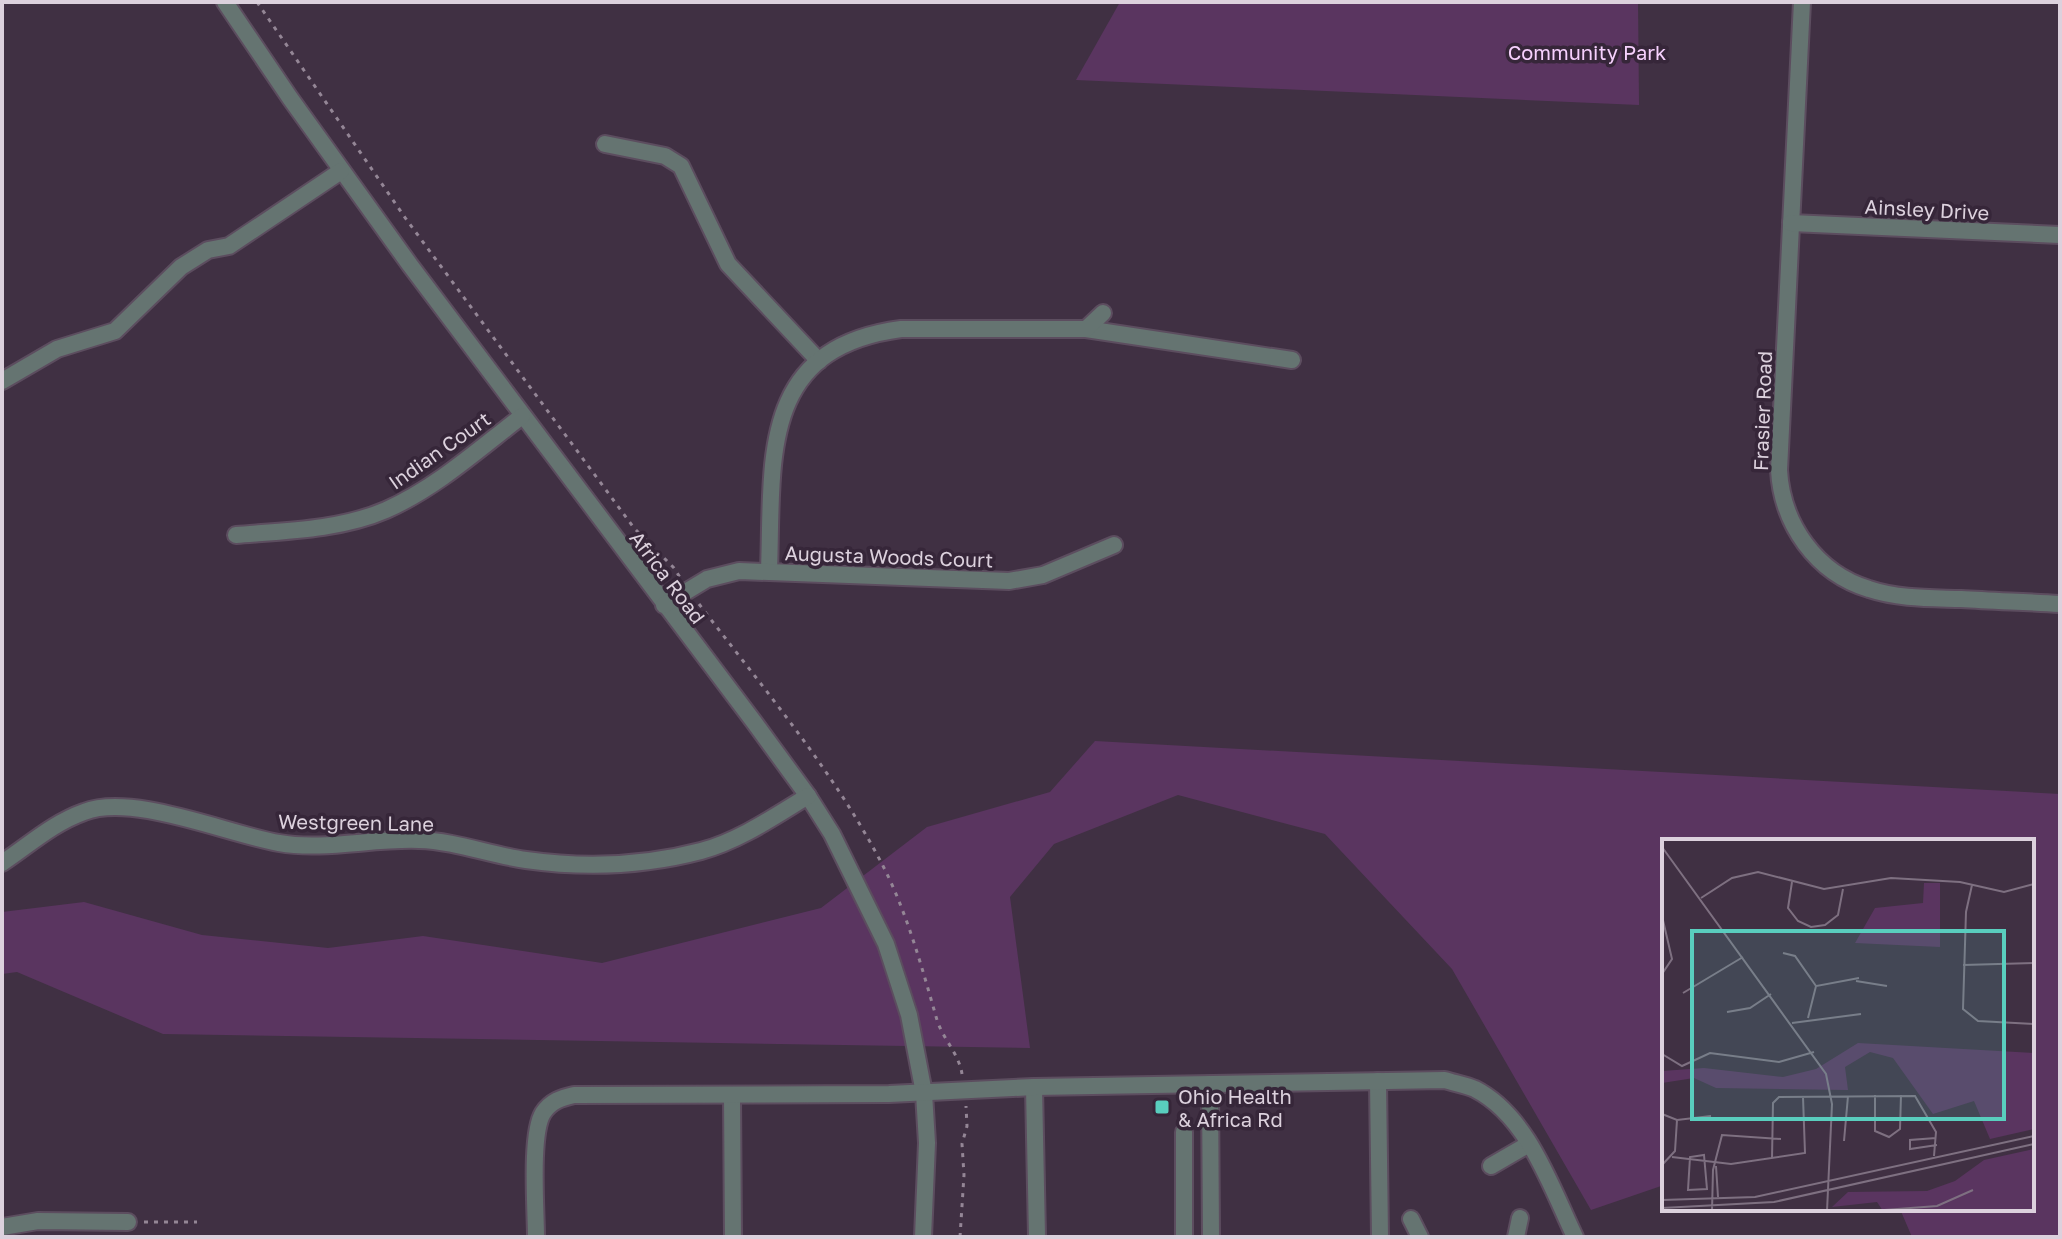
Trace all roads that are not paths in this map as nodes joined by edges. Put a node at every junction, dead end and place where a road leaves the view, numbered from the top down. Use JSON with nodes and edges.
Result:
{"nodes":[{"id":1,"x":225,"y":2,"type":"edge"},
{"id":2,"x":1802,"y":2,"type":"edge"},
{"id":3,"x":605,"y":144,"type":"dead end"},
{"id":4,"x":341,"y":171,"type":"junction"},
{"id":5,"x":1791,"y":223,"type":"junction"},
{"id":6,"x":2060,"y":235,"type":"edge"},
{"id":7,"x":1103,"y":313,"type":"dead end"},
{"id":8,"x":1086,"y":329,"type":"junction"},
{"id":9,"x":1292,"y":360,"type":"dead end"},
{"id":10,"x":819,"y":361,"type":"junction"},
{"id":11,"x":2,"y":381,"type":"edge"},
{"id":12,"x":522,"y":416,"type":"junction"},
{"id":13,"x":236,"y":535,"type":"dead end"},
{"id":14,"x":1114,"y":545,"type":"dead end"},
{"id":15,"x":769,"y":571,"type":"junction"},
{"id":16,"x":2060,"y":604,"type":"edge"},
{"id":17,"x":664,"y":605,"type":"junction"},
{"id":18,"x":808,"y":796,"type":"junction"},
{"id":19,"x":2,"y":863,"type":"edge"},
{"id":20,"x":1378,"y":1081,"type":"junction"},
{"id":21,"x":1210,"y":1084,"type":"junction"},
{"id":22,"x":1034,"y":1087,"type":"junction"},
{"id":23,"x":924,"y":1093,"type":"junction"},
{"id":24,"x":732,"y":1096,"type":"junction"},
{"id":25,"x":1184,"y":1132,"type":"dead end"},
{"id":26,"x":1529,"y":1144,"type":"junction"},
{"id":27,"x":1491,"y":1166,"type":"dead end"},
{"id":28,"x":1520,"y":1218,"type":"dead end"},
{"id":29,"x":1411,"y":1219,"type":"dead end"},
{"id":30,"x":128,"y":1222,"type":"road end"},
{"id":31,"x":2,"y":1227,"type":"edge"},
{"id":32,"x":1184,"y":1229,"type":"edge"},
{"id":33,"x":1210,"y":1229,"type":"edge"},
{"id":34,"x":536,"y":1237,"type":"edge"},
{"id":35,"x":733,"y":1237,"type":"edge"},
{"id":36,"x":923,"y":1237,"type":"edge"},
{"id":37,"x":1037,"y":1237,"type":"edge"},
{"id":38,"x":1380,"y":1237,"type":"edge"},
{"id":39,"x":1420,"y":1237,"type":"edge"},
{"id":40,"x":1516,"y":1237,"type":"edge"},
{"id":41,"x":1575,"y":1237,"type":"edge"}],
"edges":[{"from":1,"to":4,"type":"street","name":"Africa Road"},
{"from":2,"to":5,"type":"street","name":"Frasier Road"},
{"from":3,"to":10,"type":"street"},
{"from":4,"to":11,"type":"street"},
{"from":4,"to":12,"type":"street","name":"Africa Road"},
{"from":5,"to":6,"type":"street","name":"Ainsley Drive"},
{"from":5,"to":16,"type":"street","name":"Frasier Road"},
{"from":7,"to":8,"type":"street"},
{"from":8,"to":9,"type":"street"},
{"from":8,"to":10,"type":"street"},
{"from":10,"to":15,"type":"street"},
{"from":12,"to":13,"type":"street","name":"Indian Court"},
{"from":12,"to":17,"type":"street","name":"Africa Road"},
{"from":14,"to":15,"type":"street","name":"Augusta Woods Court"},
{"from":15,"to":17,"type":"street","name":"Augusta Woods Court"},
{"from":17,"to":18,"type":"street","name":"Africa Road"},
{"from":18,"to":19,"type":"street","name":"Westgreen Lane"},
{"from":18,"to":23,"type":"street","name":"Africa Road"},
{"from":20,"to":21,"type":"street"},
{"from":20,"to":26,"type":"street"},
{"from":20,"to":38,"type":"street"},
{"from":21,"to":22,"type":"street"},
{"from":21,"to":33,"type":"street"},
{"from":22,"to":23,"type":"street"},
{"from":22,"to":37,"type":"street"},
{"from":23,"to":24,"type":"street"},
{"from":23,"to":36,"type":"street","name":"Africa Road"},
{"from":24,"to":34,"type":"street"},
{"from":24,"to":35,"type":"street"},
{"from":25,"to":32,"type":"street"},
{"from":26,"to":27,"type":"street"},
{"from":26,"to":41,"type":"street"},
{"from":28,"to":40,"type":"street"},
{"from":29,"to":39,"type":"street"},
{"from":30,"to":31,"type":"street"},
{"from":32,"to":33,"type":"street"}]}
